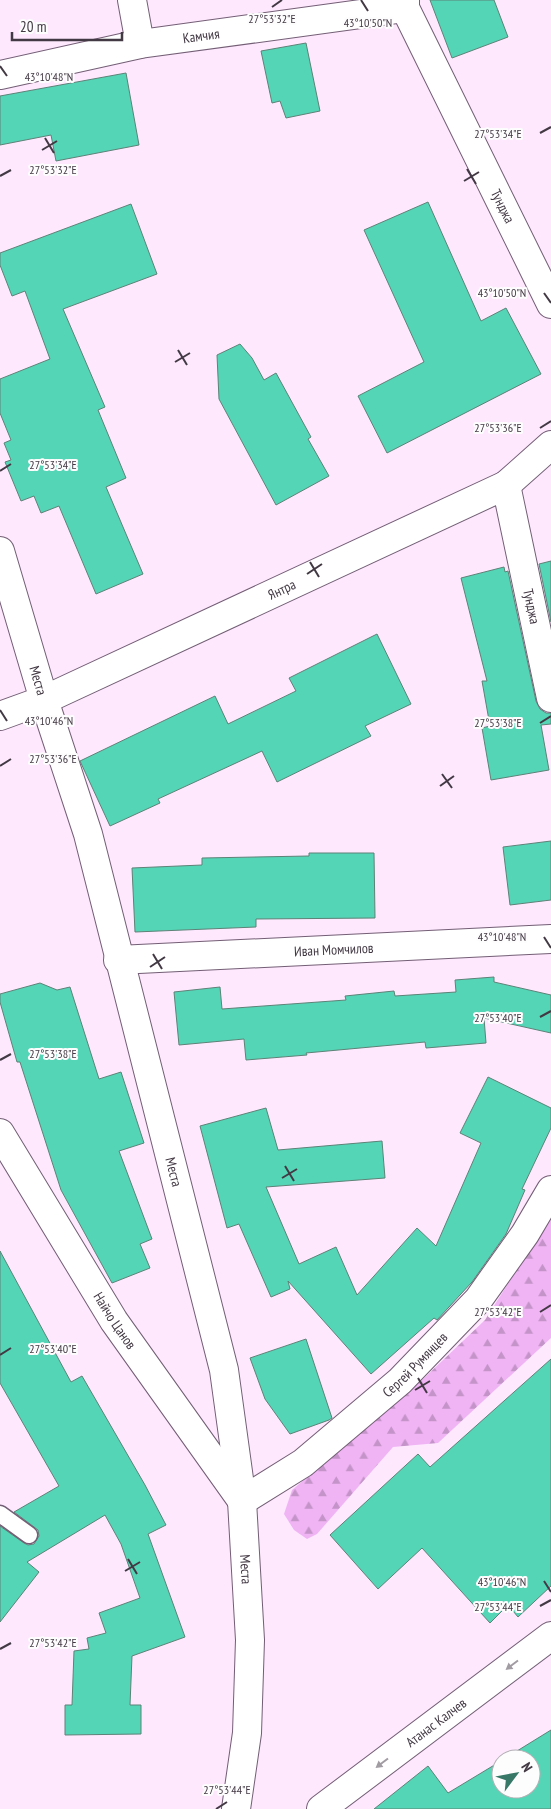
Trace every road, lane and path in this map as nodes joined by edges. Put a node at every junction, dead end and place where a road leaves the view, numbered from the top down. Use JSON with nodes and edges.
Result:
{"nodes":[{"id":1,"x":132,"y":0,"type":"edge"},
{"id":2,"x":405,"y":4,"type":"edge"},
{"id":3,"x":140,"y":44,"type":"junction"},
{"id":4,"x":0,"y":75,"type":"edge"},
{"id":5,"x":551,"y":304,"type":"edge"},
{"id":6,"x":551,"y":445,"type":"edge"},
{"id":7,"x":506,"y":485,"type":"junction"},
{"id":8,"x":0,"y":550,"type":"edge"},
{"id":9,"x":551,"y":698,"type":"edge"},
{"id":10,"x":44,"y":700,"type":"junction"},
{"id":11,"x":0,"y":716,"type":"edge"},
{"id":12,"x":551,"y":938,"type":"edge"},
{"id":13,"x":118,"y":960,"type":"junction"},
{"id":14,"x":0,"y":1133,"type":"edge"},
{"id":15,"x":551,"y":1190,"type":"edge"},
{"id":16,"x":242,"y":1501,"type":"junction"},
{"id":17,"x":0,"y":1514,"type":"edge"},
{"id":18,"x":29,"y":1535,"type":"dead end"},
{"id":19,"x":551,"y":1636,"type":"edge"},
{"id":20,"x":236,"y":1809,"type":"edge"},
{"id":21,"x":322,"y":1809,"type":"edge"}],
"edges":[{"from":1,"to":3,"type":"street"},
{"from":2,"to":3,"type":"street","name":"Камчия"},
{"from":2,"to":5,"type":"street","name":"Тунджа"},
{"from":3,"to":4,"type":"street","name":"Камчия"},
{"from":6,"to":7,"type":"street","name":"Янтра"},
{"from":7,"to":9,"type":"street","name":"Тунджа"},
{"from":7,"to":10,"type":"street","name":"Янтра"},
{"from":8,"to":10,"type":"street","name":"Места"},
{"from":10,"to":11,"type":"street","name":"Янтра"},
{"from":10,"to":13,"type":"street","name":"Места"},
{"from":12,"to":13,"type":"street","name":"Иван Момчилов"},
{"from":13,"to":16,"type":"street","name":"Места"},
{"from":14,"to":16,"type":"street","name":"Найчо Цанов"},
{"from":15,"to":16,"type":"street","name":"Сергей Румянцев"},
{"from":16,"to":20,"type":"street","name":"Места"},
{"from":17,"to":18,"type":"lane"},
{"from":19,"to":21,"type":"street","name":"Атанас Калчев","one_way":true}]}
